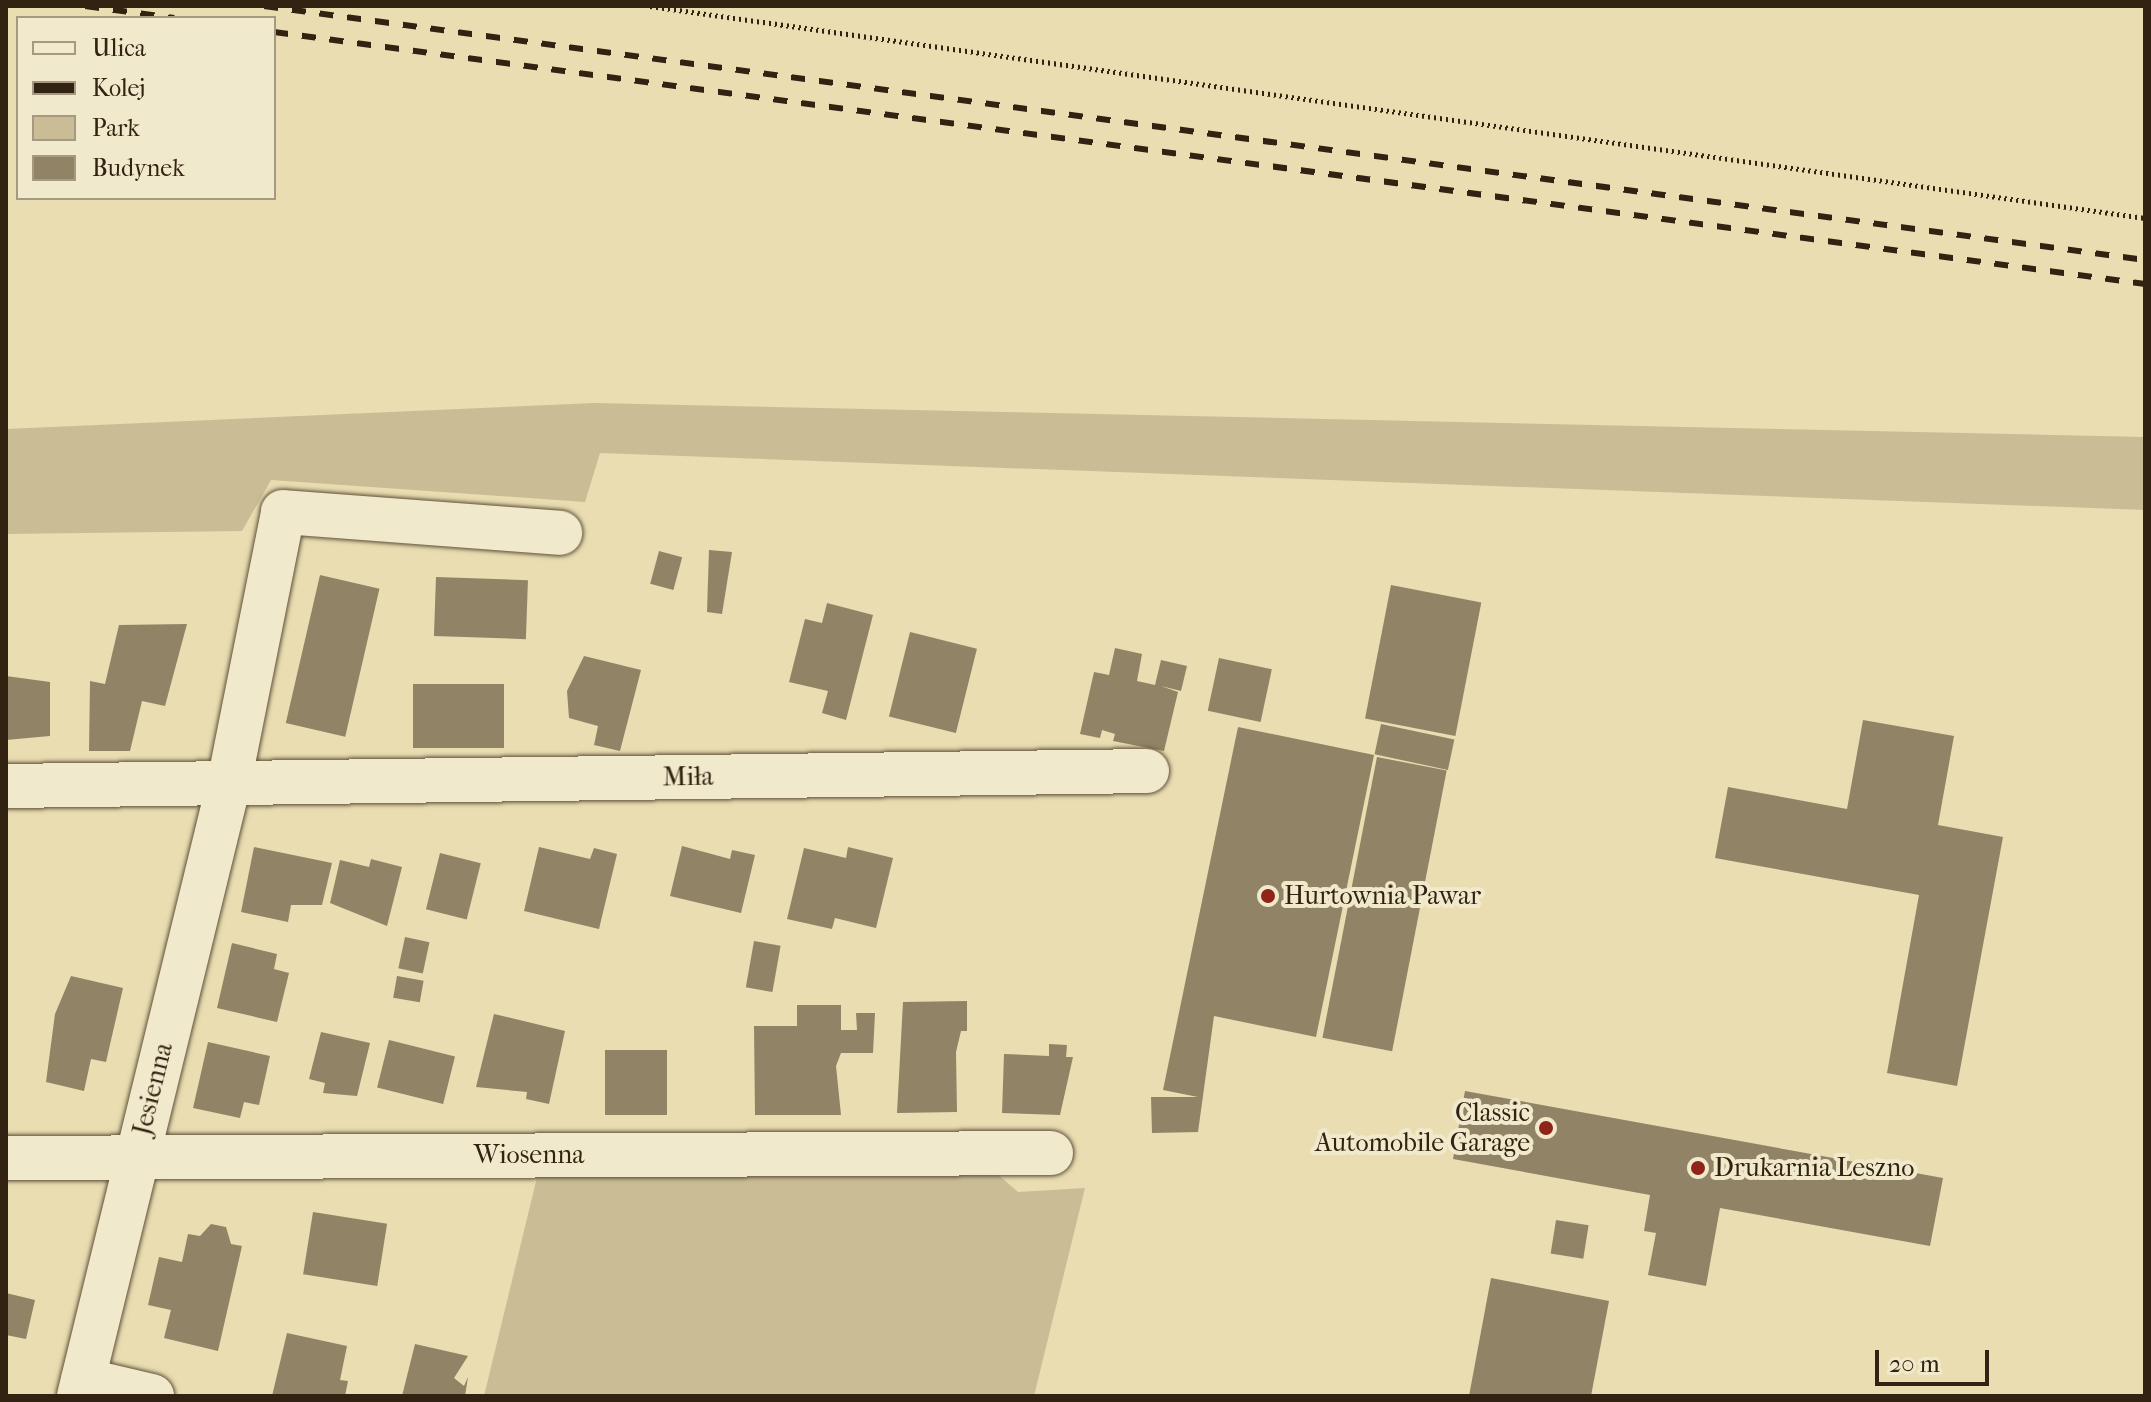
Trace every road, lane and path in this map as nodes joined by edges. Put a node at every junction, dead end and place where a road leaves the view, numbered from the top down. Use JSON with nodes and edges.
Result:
{"nodes":[{"id":1,"x":650,"y":6,"type":"edge"},
{"id":2,"x":2145,"y":218,"type":"edge"},
{"id":3,"x":560,"y":533,"type":"dead end"},
{"id":4,"x":1147,"y":771,"type":"dead end"},
{"id":5,"x":229,"y":783,"type":"junction"},
{"id":6,"x":6,"y":786,"type":"edge"},
{"id":7,"x":1051,"y":1153,"type":"dead end"},
{"id":8,"x":136,"y":1157,"type":"junction"},
{"id":9,"x":6,"y":1158,"type":"edge"},
{"id":10,"x":81,"y":1388,"type":"edge"},
{"id":11,"x":152,"y":1396,"type":"edge"}],
"edges":[{"from":1,"to":2,"type":"path"},
{"from":3,"to":5,"type":"street"},
{"from":4,"to":5,"type":"street","name":"Miła"},
{"from":5,"to":6,"type":"street","name":"Miła"},
{"from":5,"to":8,"type":"street","name":"Jesienna"},
{"from":7,"to":8,"type":"street","name":"Wiosenna"},
{"from":8,"to":9,"type":"street","name":"Wiosenna"},
{"from":8,"to":10,"type":"street","name":"Jesienna"},
{"from":10,"to":11,"type":"street"}]}
